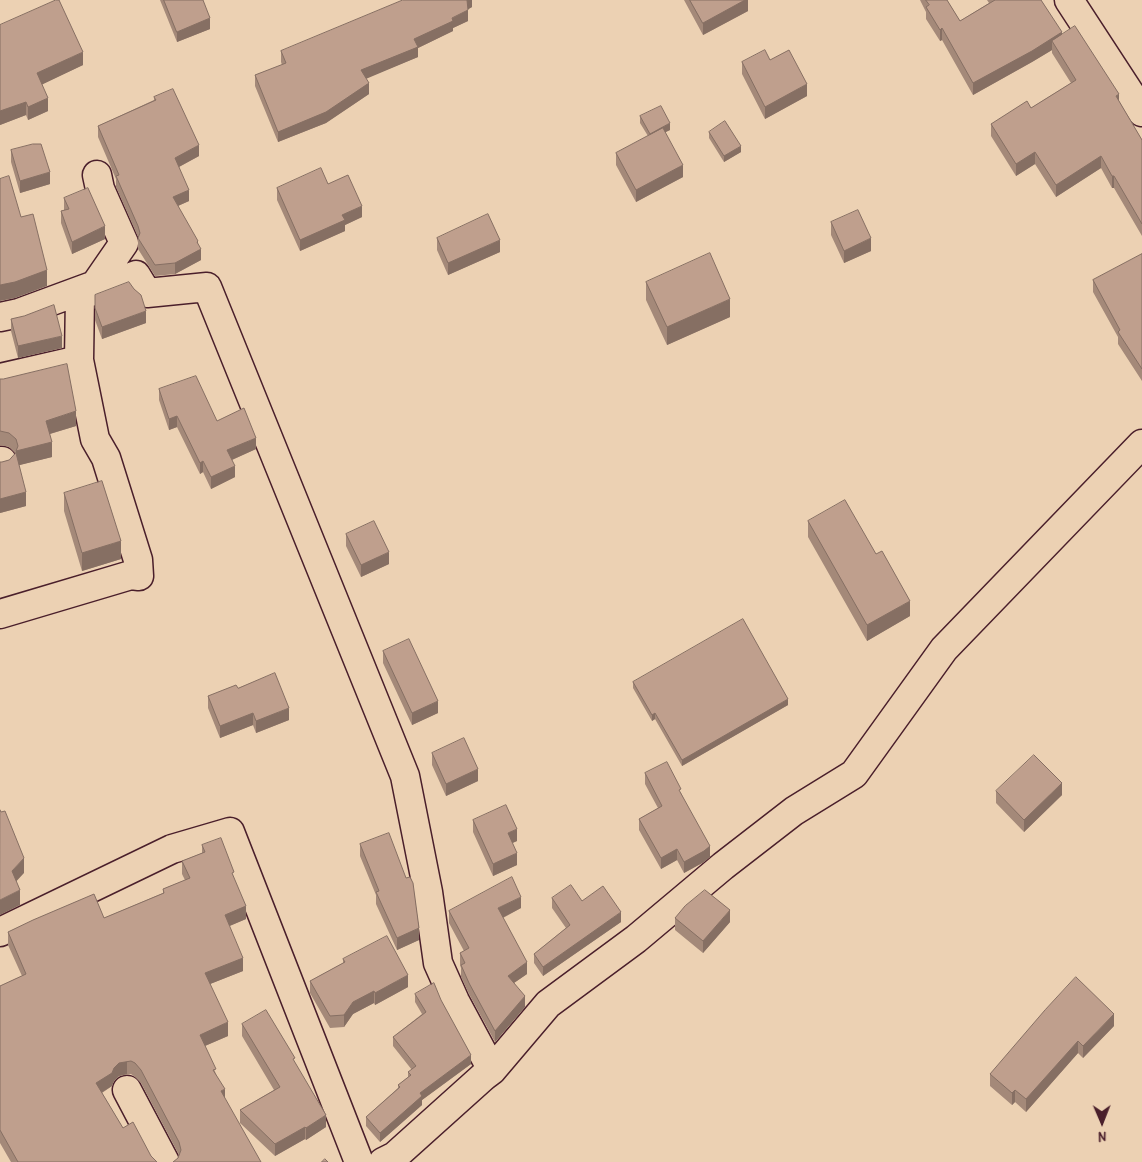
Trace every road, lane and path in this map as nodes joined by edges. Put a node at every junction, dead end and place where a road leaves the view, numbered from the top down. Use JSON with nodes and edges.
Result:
{"nodes":[{"id":1,"x":1069,"y":0,"type":"edge"},
{"id":2,"x":1142,"y":112,"type":"edge"},
{"id":3,"x":97,"y":175,"type":"dead end"},
{"id":4,"x":0,"y":318,"type":"edge"},
{"id":5,"x":79,"y":360,"type":"junction"},
{"id":6,"x":0,"y":378,"type":"edge"},
{"id":7,"x":1142,"y":444,"type":"edge"},
{"id":8,"x":0,"y":614,"type":"edge"},
{"id":9,"x":0,"y":932,"type":"edge"},
{"id":10,"x":492,"y":1070,"type":"junction"},
{"id":11,"x":127,"y":1090,"type":"dead end"},
{"id":12,"x":165,"y":1162,"type":"edge"},
{"id":13,"x":360,"y":1162,"type":"edge"},
{"id":14,"x":383,"y":1162,"type":"edge"}],
"edges":[{"from":1,"to":2,"type":"street"},
{"from":3,"to":4,"type":"street"},
{"from":5,"to":6,"type":"street"},
{"from":5,"to":8,"type":"street"},
{"from":5,"to":10,"type":"street"},
{"from":7,"to":10,"type":"street"},
{"from":9,"to":13,"type":"street"},
{"from":10,"to":14,"type":"street"},
{"from":11,"to":12,"type":"street"}]}
